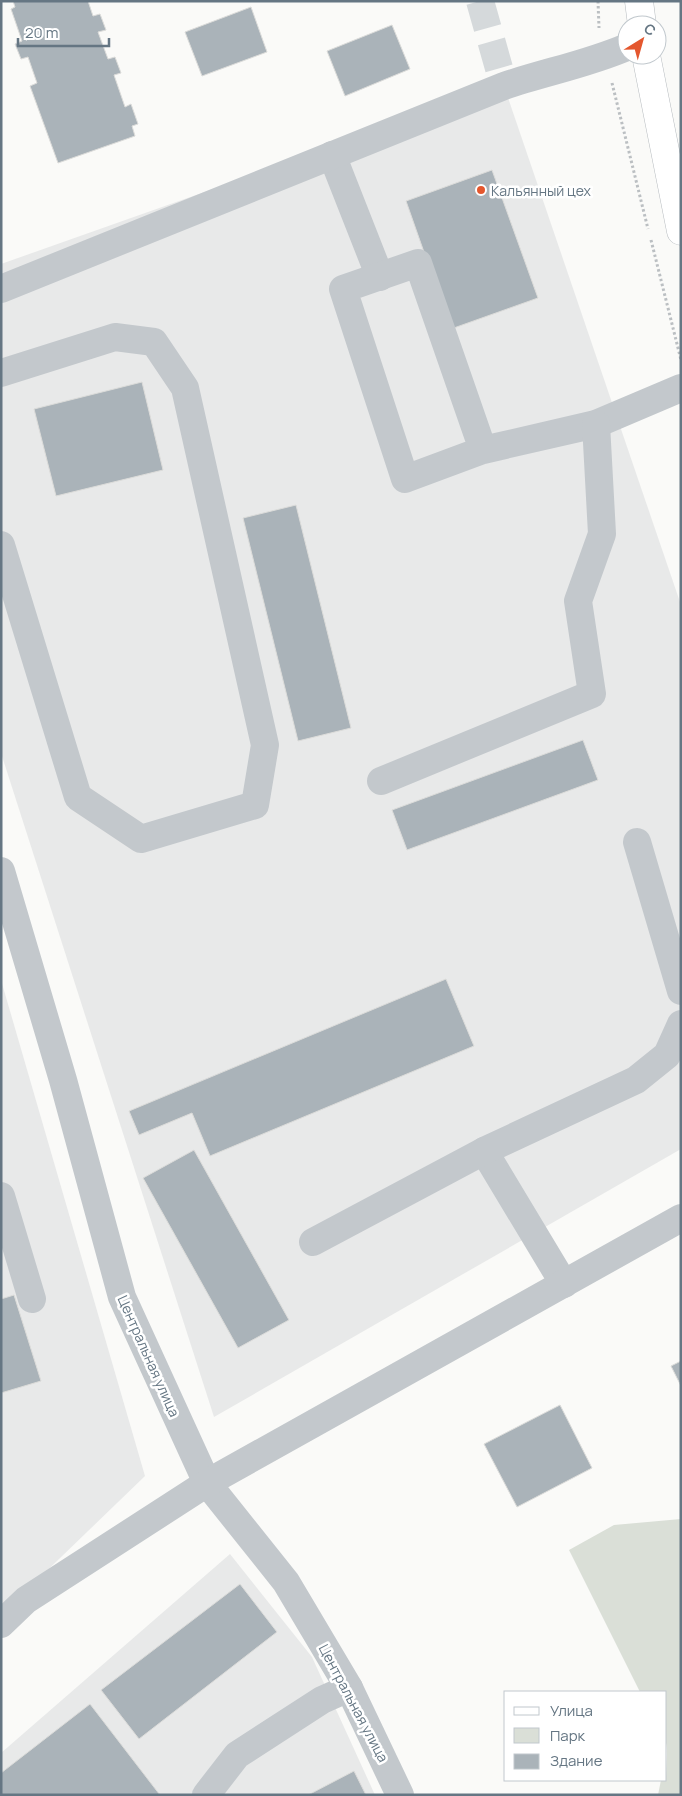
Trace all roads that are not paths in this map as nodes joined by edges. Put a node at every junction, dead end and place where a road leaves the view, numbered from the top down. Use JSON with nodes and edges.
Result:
{"nodes":[{"id":1,"x":639,"y":1,"type":"edge"},
{"id":2,"x":641,"y":15,"type":"edge"},
{"id":3,"x":616,"y":51,"type":"edge"},
{"id":4,"x":648,"y":65,"type":"edge"},
{"id":5,"x":332,"y":155,"type":"junction"},
{"id":6,"x":681,"y":231,"type":"edge"},
{"id":7,"x":380,"y":277,"type":"junction"},
{"id":8,"x":1,"y":289,"type":"edge"},
{"id":9,"x":1,"y":373,"type":"edge"},
{"id":10,"x":681,"y":388,"type":"edge"},
{"id":11,"x":596,"y":424,"type":"junction"},
{"id":12,"x":483,"y":450,"type":"junction"},
{"id":13,"x":1,"y":545,"type":"edge"},
{"id":14,"x":380,"y":781,"type":"dead end"},
{"id":15,"x":637,"y":842,"type":"dead end"},
{"id":16,"x":1,"y":871,"type":"edge"},
{"id":17,"x":681,"y":991,"type":"edge"},
{"id":18,"x":681,"y":1024,"type":"edge"},
{"id":19,"x":484,"y":1151,"type":"junction"},
{"id":20,"x":1,"y":1196,"type":"edge"},
{"id":21,"x":681,"y":1218,"type":"edge"},
{"id":22,"x":312,"y":1242,"type":"dead end"},
{"id":23,"x":564,"y":1284,"type":"junction"},
{"id":24,"x":32,"y":1299,"type":"dead end"},
{"id":25,"x":207,"y":1483,"type":"junction"},
{"id":26,"x":1,"y":1624,"type":"edge"},
{"id":27,"x":349,"y":1688,"type":"junction"},
{"id":28,"x":206,"y":1795,"type":"edge"},
{"id":29,"x":400,"y":1795,"type":"edge"}],
"edges":[{"from":1,"to":2,"type":"main road"},
{"from":3,"to":5,"type":"street"},
{"from":4,"to":6,"type":"main road"},
{"from":5,"to":7,"type":"street"},
{"from":5,"to":8,"type":"street"},
{"from":7,"to":12,"type":"street"},
{"from":7,"to":12,"type":"street"},
{"from":9,"to":13,"type":"street"},
{"from":10,"to":11,"type":"street"},
{"from":11,"to":12,"type":"street"},
{"from":11,"to":14,"type":"street"},
{"from":15,"to":17,"type":"street"},
{"from":16,"to":25,"type":"street","name":"Центральная улица"},
{"from":18,"to":19,"type":"street"},
{"from":19,"to":22,"type":"street"},
{"from":19,"to":23,"type":"street"},
{"from":20,"to":24,"type":"street"},
{"from":21,"to":23,"type":"street"},
{"from":23,"to":25,"type":"street"},
{"from":25,"to":26,"type":"street"},
{"from":25,"to":27,"type":"street","name":"Центральная улица"},
{"from":27,"to":28,"type":"street"},
{"from":27,"to":29,"type":"street","name":"Центральная улица"}]}
